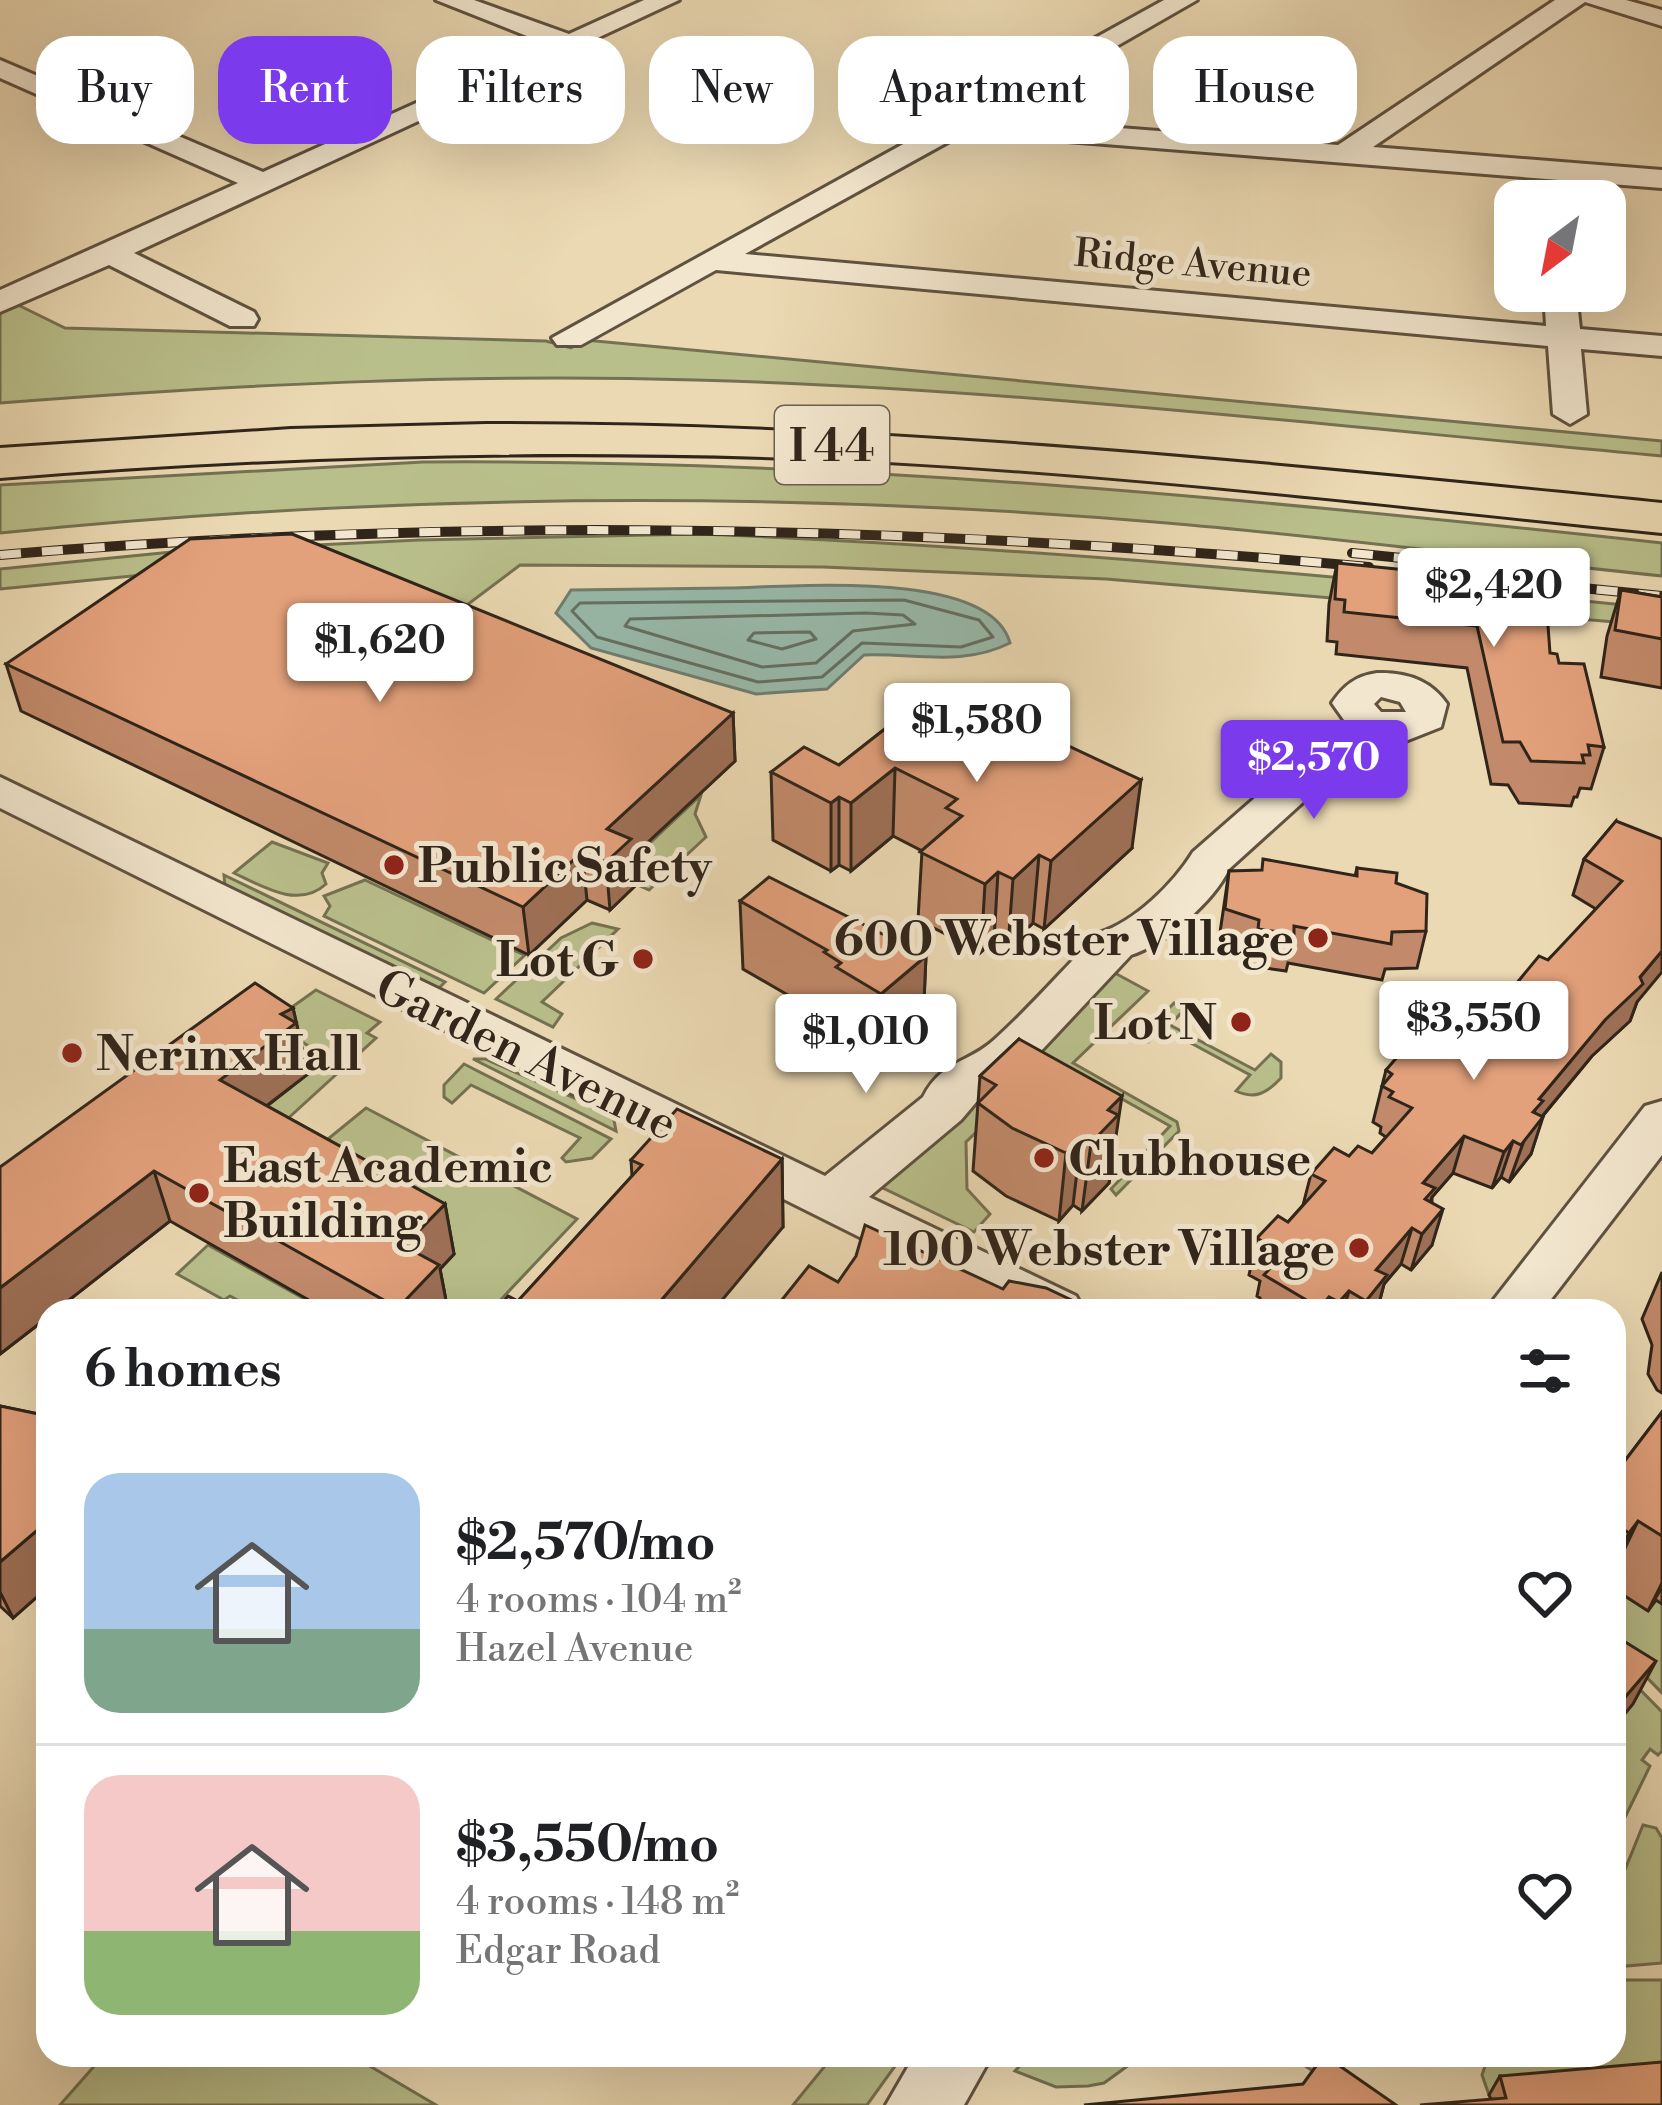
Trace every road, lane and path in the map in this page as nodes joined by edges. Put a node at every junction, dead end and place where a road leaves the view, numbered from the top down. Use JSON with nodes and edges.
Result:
{"nodes":[{"id":1,"x":449,"y":0,"type":"edge"},
{"id":2,"x":666,"y":0,"type":"edge"},
{"id":3,"x":1184,"y":0,"type":"edge"},
{"id":4,"x":1573,"y":0,"type":"edge"},
{"id":5,"x":1596,"y":0,"type":"edge"},
{"id":6,"x":1662,"y":18,"type":"edge"},
{"id":7,"x":550,"y":36,"type":"edge"},
{"id":8,"x":586,"y":36,"type":"edge"},
{"id":9,"x":1120,"y":36,"type":"edge"},
{"id":10,"x":0,"y":68,"type":"edge"},
{"id":11,"x":416,"y":112,"type":"edge"},
{"id":12,"x":1129,"y":137,"type":"edge"},
{"id":13,"x":927,"y":144,"type":"edge"},
{"id":14,"x":1345,"y":154,"type":"junction"},
{"id":15,"x":1662,"y":179,"type":"edge"},
{"id":16,"x":1512,"y":180,"type":"edge"},
{"id":17,"x":1626,"y":181,"type":"edge"},
{"id":18,"x":261,"y":182,"type":"junction"},
{"id":19,"x":108,"y":252,"type":"junction"},
{"id":20,"x":716,"y":261,"type":"junction"},
{"id":21,"x":0,"y":302,"type":"edge"},
{"id":22,"x":1562,"y":312,"type":"edge"},
{"id":23,"x":242,"y":319,"type":"dead end"},
{"id":24,"x":1564,"y":337,"type":"junction"},
{"id":25,"x":569,"y":338,"type":"dead end"},
{"id":26,"x":1662,"y":346,"type":"edge"},
{"id":27,"x":1570,"y":414,"type":"dead end"},
{"id":28,"x":0,"y":423,"type":"edge"},
{"id":29,"x":0,"y":463,"type":"edge"},
{"id":30,"x":1662,"y":475,"type":"edge"},
{"id":31,"x":1662,"y":518,"type":"edge"},
{"id":32,"x":1367,"y":722,"type":"dead end"},
{"id":33,"x":0,"y":791,"type":"edge"},
{"id":34,"x":1662,"y":1119,"type":"edge"},
{"id":35,"x":843,"y":1189,"type":"junction"},
{"id":36,"x":1036,"y":1299,"type":"edge"},
{"id":37,"x":1521,"y":1299,"type":"edge"},
{"id":38,"x":949,"y":2067,"type":"edge"},
{"id":39,"x":921,"y":2105,"type":"edge"}],
"edges":[{"from":1,"to":7,"type":"street"},
{"from":2,"to":8,"type":"street"},
{"from":3,"to":9,"type":"street"},
{"from":4,"to":14,"type":"street"},
{"from":5,"to":6,"type":"street"},
{"from":10,"to":18,"type":"street"},
{"from":11,"to":18,"type":"street"},
{"from":12,"to":14,"type":"street"},
{"from":13,"to":20,"type":"street"},
{"from":14,"to":16,"type":"street"},
{"from":15,"to":17,"type":"street"},
{"from":18,"to":19,"type":"street"},
{"from":19,"to":21,"type":"street"},
{"from":19,"to":23,"type":"street"},
{"from":20,"to":24,"type":"street","name":"Ridge Avenue"},
{"from":20,"to":25,"type":"street"},
{"from":22,"to":24,"type":"street"},
{"from":24,"to":26,"type":"street","name":"Ridge Avenue"},
{"from":24,"to":27,"type":"street"},
{"from":28,"to":30,"type":"highway","number":"I 44"},
{"from":29,"to":31,"type":"highway","number":"I 44"},
{"from":32,"to":35,"type":"street"},
{"from":33,"to":35,"type":"street","name":"Garden Avenue"},
{"from":34,"to":37,"type":"street"},
{"from":35,"to":36,"type":"street","name":"Garden Avenue"},
{"from":38,"to":39,"type":"street"}]}
